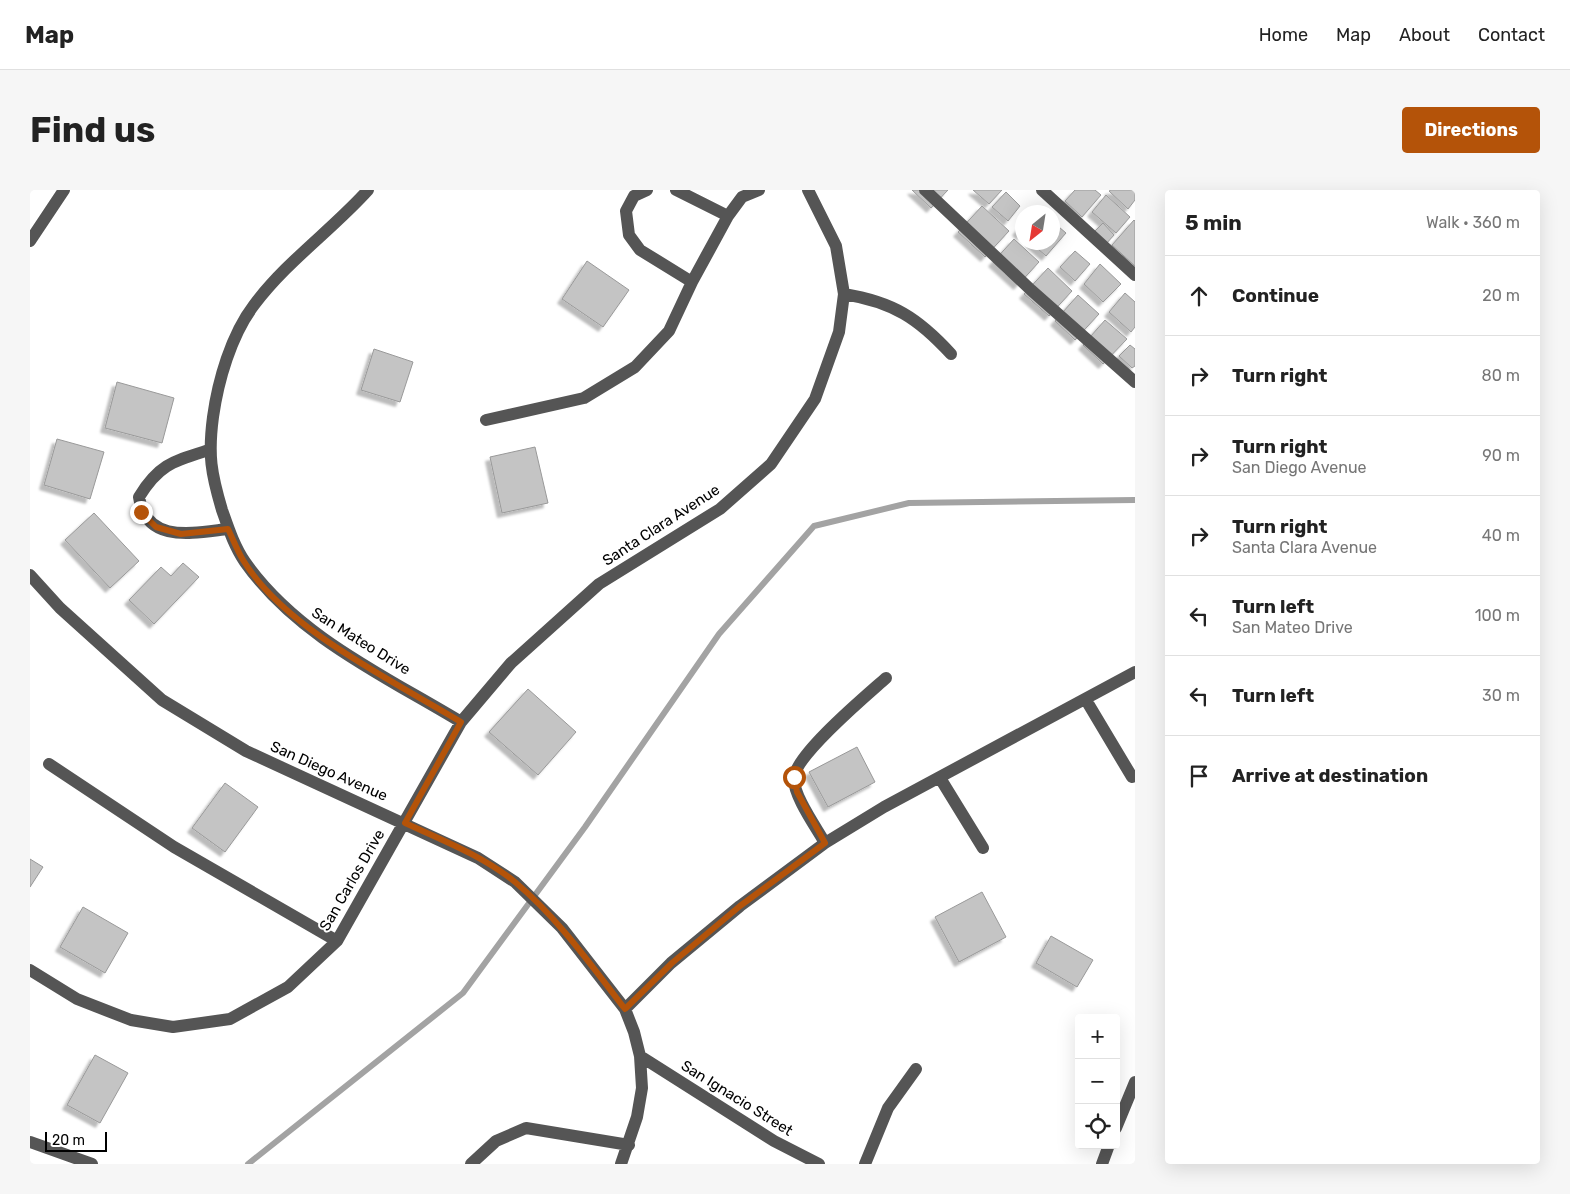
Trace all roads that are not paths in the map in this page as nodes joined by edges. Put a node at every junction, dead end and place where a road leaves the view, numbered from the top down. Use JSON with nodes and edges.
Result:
{"nodes":[{"id":1,"x":64,"y":190,"type":"edge"},
{"id":2,"x":368,"y":190,"type":"edge"},
{"id":3,"x":647,"y":190,"type":"edge"},
{"id":4,"x":676,"y":190,"type":"edge"},
{"id":5,"x":759,"y":190,"type":"edge"},
{"id":6,"x":808,"y":190,"type":"edge"},
{"id":7,"x":925,"y":190,"type":"edge"},
{"id":8,"x":1042,"y":190,"type":"edge"},
{"id":9,"x":728,"y":216,"type":"junction"},
{"id":10,"x":30,"y":242,"type":"edge"},
{"id":11,"x":1135,"y":275,"type":"edge"},
{"id":12,"x":692,"y":282,"type":"junction"},
{"id":13,"x":844,"y":294,"type":"junction"},
{"id":14,"x":951,"y":354,"type":"dead end"},
{"id":15,"x":1135,"y":382,"type":"edge"},
{"id":16,"x":486,"y":420,"type":"dead end"},
{"id":17,"x":209,"y":450,"type":"junction"},
{"id":18,"x":228,"y":529,"type":"junction"},
{"id":19,"x":30,"y":575,"type":"edge"},
{"id":20,"x":1135,"y":672,"type":"edge"},
{"id":21,"x":886,"y":678,"type":"dead end"},
{"id":22,"x":1086,"y":700,"type":"junction"},
{"id":23,"x":461,"y":722,"type":"junction"},
{"id":24,"x":49,"y":764,"type":"dead end"},
{"id":25,"x":940,"y":778,"type":"junction"},
{"id":26,"x":1132,"y":778,"type":"dead end"},
{"id":27,"x":405,"y":823,"type":"junction"},
{"id":28,"x":825,"y":843,"type":"junction"},
{"id":29,"x":983,"y":848,"type":"dead end"},
{"id":30,"x":337,"y":941,"type":"junction"},
{"id":31,"x":30,"y":970,"type":"edge"},
{"id":32,"x":625,"y":1009,"type":"junction"},
{"id":33,"x":640,"y":1056,"type":"junction"},
{"id":34,"x":916,"y":1069,"type":"dead end"},
{"id":35,"x":1135,"y":1082,"type":"edge"},
{"id":36,"x":1120,"y":1118,"type":"edge"},
{"id":37,"x":30,"y":1142,"type":"edge"},
{"id":38,"x":629,"y":1145,"type":"junction"},
{"id":39,"x":1108,"y":1149,"type":"edge"},
{"id":40,"x":92,"y":1164,"type":"edge"},
{"id":41,"x":471,"y":1164,"type":"edge"},
{"id":42,"x":621,"y":1164,"type":"edge"},
{"id":43,"x":818,"y":1164,"type":"edge"},
{"id":44,"x":865,"y":1164,"type":"edge"},
{"id":45,"x":1102,"y":1164,"type":"edge"}],
"edges":[{"from":1,"to":10,"type":"street"},
{"from":2,"to":17,"type":"street","name":"San Mateo Drive"},
{"from":3,"to":12,"type":"street"},
{"from":4,"to":9,"type":"street"},
{"from":5,"to":9,"type":"street"},
{"from":6,"to":13,"type":"street","name":"Santa Clara Avenue"},
{"from":7,"to":15,"type":"street"},
{"from":8,"to":11,"type":"street"},
{"from":9,"to":12,"type":"street"},
{"from":12,"to":16,"type":"street"},
{"from":13,"to":14,"type":"street"},
{"from":13,"to":23,"type":"street","name":"Santa Clara Avenue"},
{"from":17,"to":18,"type":"street","name":"San Mateo Drive"},
{"from":17,"to":18,"type":"street"},
{"from":18,"to":23,"type":"street","name":"San Mateo Drive"},
{"from":19,"to":27,"type":"street","name":"San Diego Avenue"},
{"from":20,"to":22,"type":"street"},
{"from":21,"to":28,"type":"street"},
{"from":22,"to":25,"type":"street"},
{"from":22,"to":26,"type":"street"},
{"from":23,"to":27,"type":"street","name":"Santa Clara Avenue"},
{"from":24,"to":30,"type":"street"},
{"from":25,"to":28,"type":"street"},
{"from":25,"to":29,"type":"street"},
{"from":27,"to":30,"type":"street","name":"San Carlos Drive"},
{"from":27,"to":32,"type":"street","name":"San Diego Avenue"},
{"from":28,"to":32,"type":"street"},
{"from":30,"to":31,"type":"street","name":"San Carlos Drive"},
{"from":32,"to":33,"type":"street","name":"San Diego Avenue"},
{"from":33,"to":38,"type":"street","name":"San Diego Avenue"},
{"from":33,"to":43,"type":"street","name":"San Ignacio Street"},
{"from":34,"to":44,"type":"street"},
{"from":35,"to":36,"type":"street"},
{"from":37,"to":40,"type":"street"},
{"from":38,"to":41,"type":"street"},
{"from":38,"to":42,"type":"street","name":"San Diego Avenue"},
{"from":39,"to":45,"type":"street"}]}
